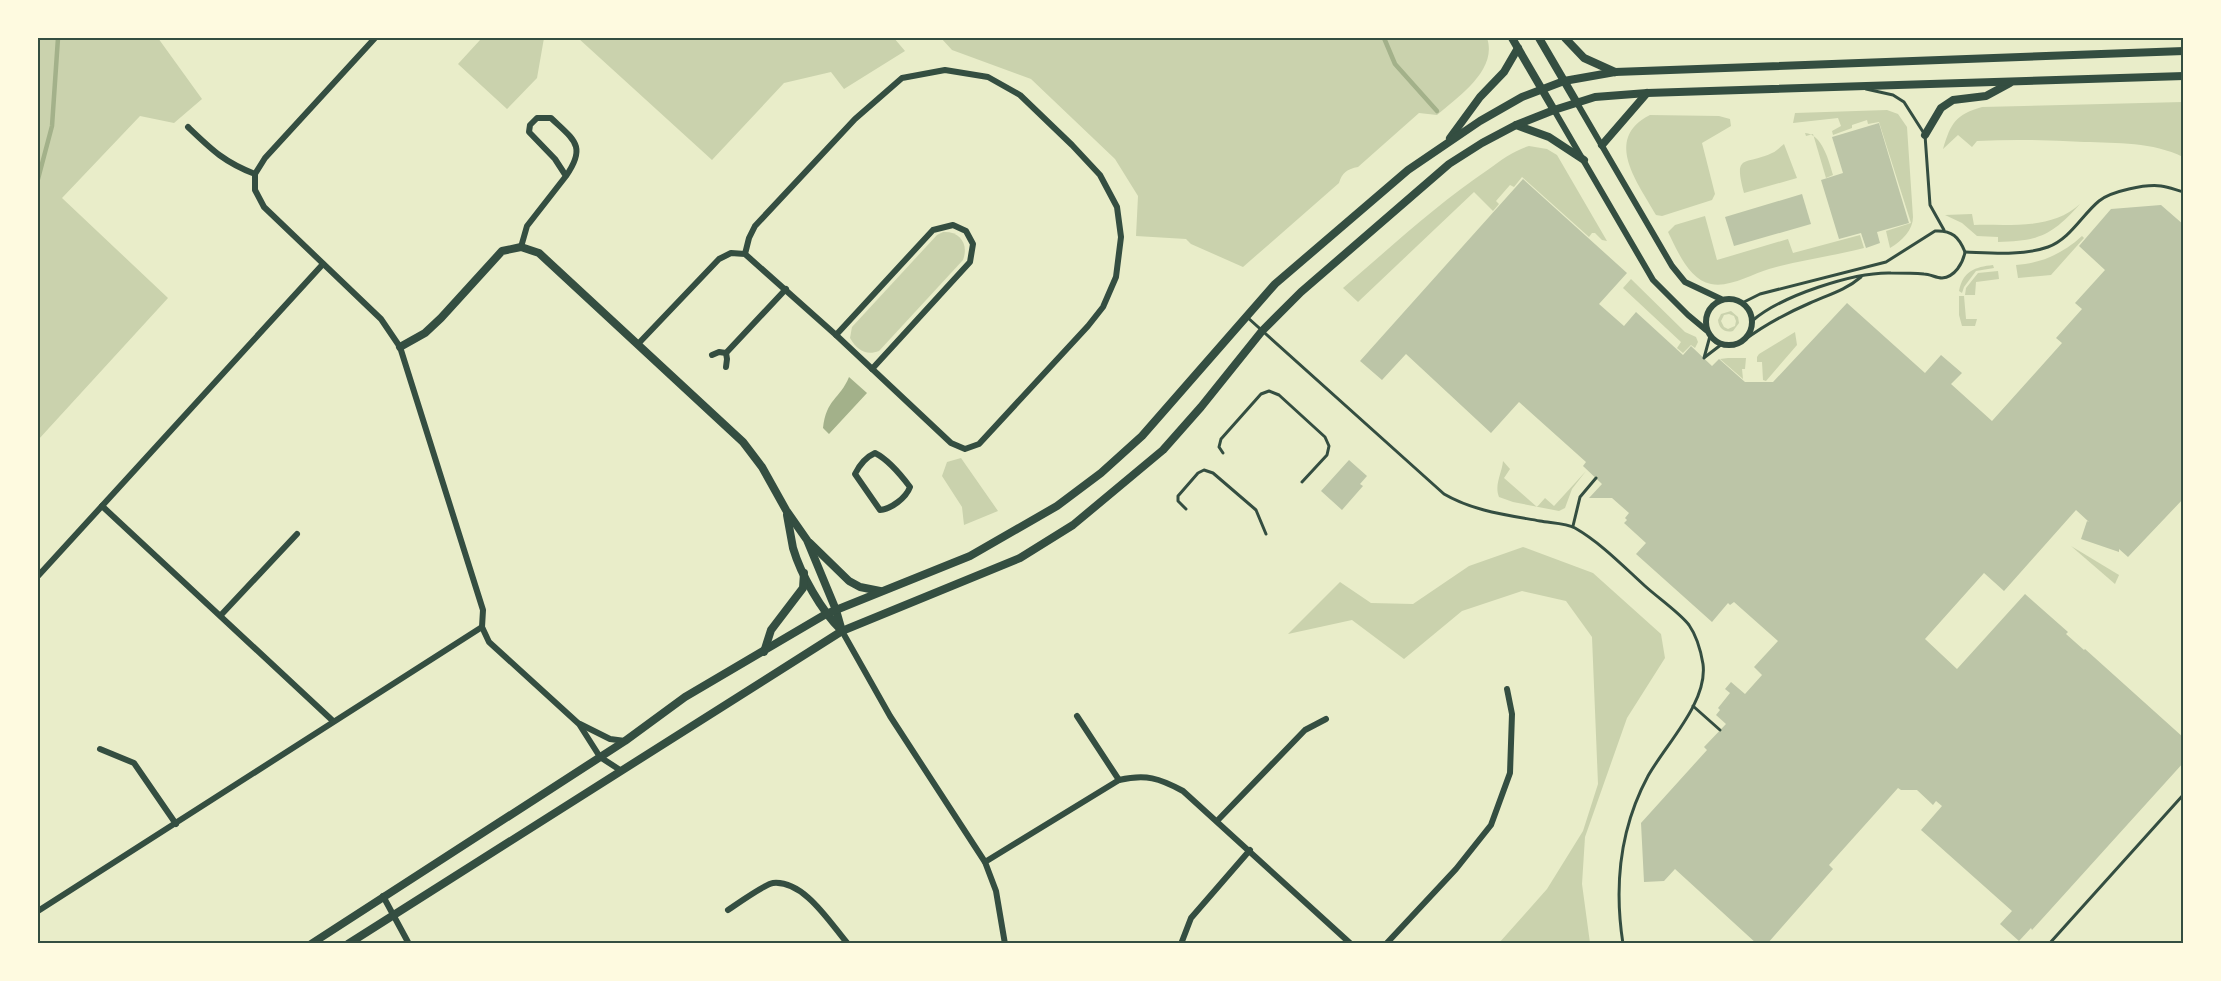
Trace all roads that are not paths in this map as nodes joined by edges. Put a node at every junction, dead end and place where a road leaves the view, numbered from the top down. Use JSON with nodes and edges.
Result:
{"nodes":[{"id":1,"x":375,"y":38,"type":"edge"},
{"id":2,"x":1512,"y":38,"type":"edge"},
{"id":3,"x":1539,"y":38,"type":"edge"},
{"id":4,"x":1565,"y":38,"type":"edge"},
{"id":5,"x":1518,"y":48,"type":"junction"},
{"id":6,"x":2184,"y":51,"type":"edge"},
{"id":7,"x":1615,"y":72,"type":"junction"},
{"id":8,"x":2184,"y":76,"type":"edge"},
{"id":9,"x":1564,"y":81,"type":"junction"},
{"id":10,"x":2013,"y":82,"type":"junction"},
{"id":11,"x":1855,"y":87,"type":"junction"},
{"id":12,"x":1542,"y":88,"type":"junction"},
{"id":13,"x":1647,"y":93,"type":"junction"},
{"id":14,"x":1577,"y":103,"type":"junction"},
{"id":15,"x":1554,"y":110,"type":"junction"},
{"id":16,"x":1516,"y":125,"type":"junction"},
{"id":17,"x":188,"y":127,"type":"dead end"},
{"id":18,"x":1925,"y":135,"type":"junction"},
{"id":19,"x":1446,"y":143,"type":"junction"},
{"id":20,"x":1602,"y":145,"type":"junction"},
{"id":21,"x":1584,"y":160,"type":"junction"},
{"id":22,"x":255,"y":174,"type":"junction"},
{"id":23,"x":566,"y":176,"type":"junction"},
{"id":24,"x":2184,"y":192,"type":"edge"},
{"id":25,"x":1944,"y":230,"type":"junction"},
{"id":26,"x":521,"y":247,"type":"junction"},
{"id":27,"x":1965,"y":252,"type":"junction"},
{"id":28,"x":745,"y":254,"type":"junction"},
{"id":29,"x":323,"y":264,"type":"junction"},
{"id":30,"x":1862,"y":276,"type":"junction"},
{"id":31,"x":786,"y":289,"type":"junction"},
{"id":32,"x":1721,"y":299,"type":"junction"},
{"id":33,"x":1742,"y":303,"type":"junction"},
{"id":34,"x":1245,"y":316,"type":"junction"},
{"id":35,"x":1752,"y":321,"type":"junction"},
{"id":36,"x":1262,"y":332,"type":"junction"},
{"id":37,"x":1708,"y":333,"type":"junction"},
{"id":38,"x":836,"y":335,"type":"junction"},
{"id":39,"x":1743,"y":340,"type":"junction"},
{"id":40,"x":638,"y":344,"type":"junction"},
{"id":41,"x":1722,"y":344,"type":"junction"},
{"id":42,"x":400,"y":347,"type":"junction"},
{"id":43,"x":726,"y":353,"type":"junction"},
{"id":44,"x":712,"y":355,"type":"dead end"},
{"id":45,"x":726,"y":367,"type":"dead end"},
{"id":46,"x":872,"y":369,"type":"junction"},
{"id":47,"x":1223,"y":453,"type":"dead end"},
{"id":48,"x":1596,"y":478,"type":"dead end"},
{"id":49,"x":1302,"y":482,"type":"dead end"},
{"id":50,"x":910,"y":487,"type":"joint"},
{"id":51,"x":102,"y":506,"type":"junction"},
{"id":52,"x":1186,"y":508,"type":"dead end"},
{"id":53,"x":786,"y":510,"type":"junction"},
{"id":54,"x":1573,"y":526,"type":"junction"},
{"id":55,"x":297,"y":534,"type":"dead end"},
{"id":56,"x":1266,"y":534,"type":"dead end"},
{"id":57,"x":807,"y":540,"type":"junction"},
{"id":58,"x":804,"y":573,"type":"junction"},
{"id":59,"x":38,"y":576,"type":"edge"},
{"id":60,"x":880,"y":591,"type":"junction"},
{"id":61,"x":836,"y":610,"type":"junction"},
{"id":62,"x":826,"y":614,"type":"junction"},
{"id":63,"x":221,"y":615,"type":"junction"},
{"id":64,"x":482,"y":627,"type":"junction"},
{"id":65,"x":842,"y":631,"type":"junction"},
{"id":66,"x":764,"y":652,"type":"junction"},
{"id":67,"x":1507,"y":689,"type":"dead end"},
{"id":68,"x":1693,"y":706,"type":"junction"},
{"id":69,"x":1077,"y":716,"type":"dead end"},
{"id":70,"x":1326,"y":719,"type":"dead end"},
{"id":71,"x":333,"y":721,"type":"junction"},
{"id":72,"x":579,"y":724,"type":"junction"},
{"id":73,"x":1720,"y":730,"type":"dead end"},
{"id":74,"x":625,"y":741,"type":"junction"},
{"id":75,"x":100,"y":749,"type":"dead end"},
{"id":76,"x":600,"y":757,"type":"junction"},
{"id":77,"x":620,"y":770,"type":"junction"},
{"id":78,"x":1119,"y":780,"type":"junction"},
{"id":79,"x":2184,"y":794,"type":"edge"},
{"id":80,"x":1217,"y":821,"type":"junction"},
{"id":81,"x":176,"y":824,"type":"junction"},
{"id":82,"x":1250,"y":850,"type":"junction"},
{"id":83,"x":985,"y":862,"type":"junction"},
{"id":84,"x":383,"y":896,"type":"junction"},
{"id":85,"x":728,"y":910,"type":"dead end"},
{"id":86,"x":38,"y":911,"type":"edge"},
{"id":87,"x":394,"y":914,"type":"junction"},
{"id":88,"x":310,"y":944,"type":"edge"},
{"id":89,"x":348,"y":944,"type":"edge"},
{"id":90,"x":409,"y":944,"type":"edge"},
{"id":91,"x":848,"y":944,"type":"edge"},
{"id":92,"x":1005,"y":944,"type":"edge"},
{"id":93,"x":1181,"y":944,"type":"edge"},
{"id":94,"x":1351,"y":944,"type":"edge"},
{"id":95,"x":1386,"y":944,"type":"edge"},
{"id":96,"x":1623,"y":944,"type":"edge"},
{"id":97,"x":2049,"y":944,"type":"edge"}],
"edges":[{"from":1,"to":22,"type":"street"},
{"from":2,"to":5,"type":"street"},
{"from":3,"to":9,"type":"street"},
{"from":4,"to":7,"type":"main road"},
{"from":5,"to":12,"type":"street"},
{"from":5,"to":19,"type":"main road"},
{"from":6,"to":7,"type":"main road"},
{"from":7,"to":9,"type":"main road"},
{"from":8,"to":10,"type":"main road"},
{"from":9,"to":12,"type":"main road"},
{"from":9,"to":14,"type":"street"},
{"from":10,"to":11,"type":"main road"},
{"from":10,"to":18,"type":"main road"},
{"from":11,"to":13,"type":"main road"},
{"from":11,"to":18,"type":"lane"},
{"from":12,"to":15,"type":"street"},
{"from":12,"to":19,"type":"main road"},
{"from":13,"to":14,"type":"main road"},
{"from":13,"to":20,"type":"main road"},
{"from":14,"to":15,"type":"main road"},
{"from":14,"to":20,"type":"street"},
{"from":15,"to":16,"type":"main road"},
{"from":15,"to":21,"type":"street"},
{"from":16,"to":21,"type":"main road"},
{"from":16,"to":36,"type":"main road"},
{"from":17,"to":22,"type":"street"},
{"from":18,"to":25,"type":"lane"},
{"from":19,"to":34,"type":"main road"},
{"from":20,"to":32,"type":"street"},
{"from":21,"to":37,"type":"street"},
{"from":22,"to":29,"type":"street"},
{"from":23,"to":23,"type":"street"},
{"from":23,"to":26,"type":"street"},
{"from":24,"to":27,"type":"lane"},
{"from":25,"to":27,"type":"lane"},
{"from":25,"to":33,"type":"lane"},
{"from":26,"to":40,"type":"street"},
{"from":26,"to":42,"type":"street"},
{"from":27,"to":30,"type":"lane"},
{"from":28,"to":31,"type":"street"},
{"from":28,"to":40,"type":"street"},
{"from":28,"to":46,"type":"street"},
{"from":29,"to":42,"type":"street"},
{"from":29,"to":51,"type":"street"},
{"from":30,"to":35,"type":"lane"},
{"from":30,"to":39,"type":"lane"},
{"from":31,"to":38,"type":"street"},
{"from":31,"to":43,"type":"street"},
{"from":32,"to":33,"type":"street"},
{"from":32,"to":37,"type":"street"},
{"from":33,"to":35,"type":"street"},
{"from":34,"to":36,"type":"lane"},
{"from":34,"to":60,"type":"main road"},
{"from":35,"to":39,"type":"street"},
{"from":36,"to":54,"type":"lane"},
{"from":36,"to":65,"type":"main road"},
{"from":37,"to":41,"type":"street"},
{"from":37,"to":41,"type":"lane"},
{"from":38,"to":46,"type":"street"},
{"from":38,"to":46,"type":"street"},
{"from":39,"to":41,"type":"street"},
{"from":40,"to":53,"type":"street"},
{"from":42,"to":64,"type":"street"},
{"from":43,"to":44,"type":"street"},
{"from":43,"to":45,"type":"street"},
{"from":47,"to":49,"type":"lane"},
{"from":48,"to":54,"type":"lane"},
{"from":50,"to":50,"type":"street"},
{"from":51,"to":59,"type":"street"},
{"from":51,"to":63,"type":"street"},
{"from":52,"to":56,"type":"lane"},
{"from":53,"to":57,"type":"street"},
{"from":53,"to":58,"type":"street"},
{"from":54,"to":68,"type":"lane"},
{"from":55,"to":63,"type":"street"},
{"from":57,"to":60,"type":"street"},
{"from":57,"to":61,"type":"street"},
{"from":58,"to":62,"type":"street"},
{"from":58,"to":66,"type":"street"},
{"from":60,"to":61,"type":"main road"},
{"from":61,"to":62,"type":"main road"},
{"from":61,"to":65,"type":"street"},
{"from":62,"to":65,"type":"street"},
{"from":62,"to":66,"type":"main road"},
{"from":63,"to":71,"type":"street"},
{"from":64,"to":71,"type":"street"},
{"from":64,"to":72,"type":"street"},
{"from":65,"to":77,"type":"main road"},
{"from":65,"to":83,"type":"street"},
{"from":66,"to":74,"type":"main road"},
{"from":67,"to":95,"type":"street"},
{"from":68,"to":73,"type":"lane"},
{"from":68,"to":96,"type":"lane"},
{"from":69,"to":78,"type":"street"},
{"from":70,"to":80,"type":"street"},
{"from":71,"to":81,"type":"street"},
{"from":72,"to":74,"type":"street"},
{"from":72,"to":76,"type":"street"},
{"from":74,"to":76,"type":"main road"},
{"from":75,"to":81,"type":"street"},
{"from":76,"to":77,"type":"street"},
{"from":76,"to":84,"type":"main road"},
{"from":77,"to":87,"type":"main road"},
{"from":78,"to":80,"type":"street"},
{"from":78,"to":83,"type":"street"},
{"from":79,"to":97,"type":"lane"},
{"from":80,"to":82,"type":"street"},
{"from":81,"to":86,"type":"street"},
{"from":82,"to":93,"type":"street"},
{"from":82,"to":94,"type":"street"},
{"from":83,"to":92,"type":"street"},
{"from":84,"to":87,"type":"street"},
{"from":84,"to":88,"type":"main road"},
{"from":85,"to":91,"type":"street"},
{"from":87,"to":89,"type":"main road"},
{"from":87,"to":90,"type":"street"}]}
